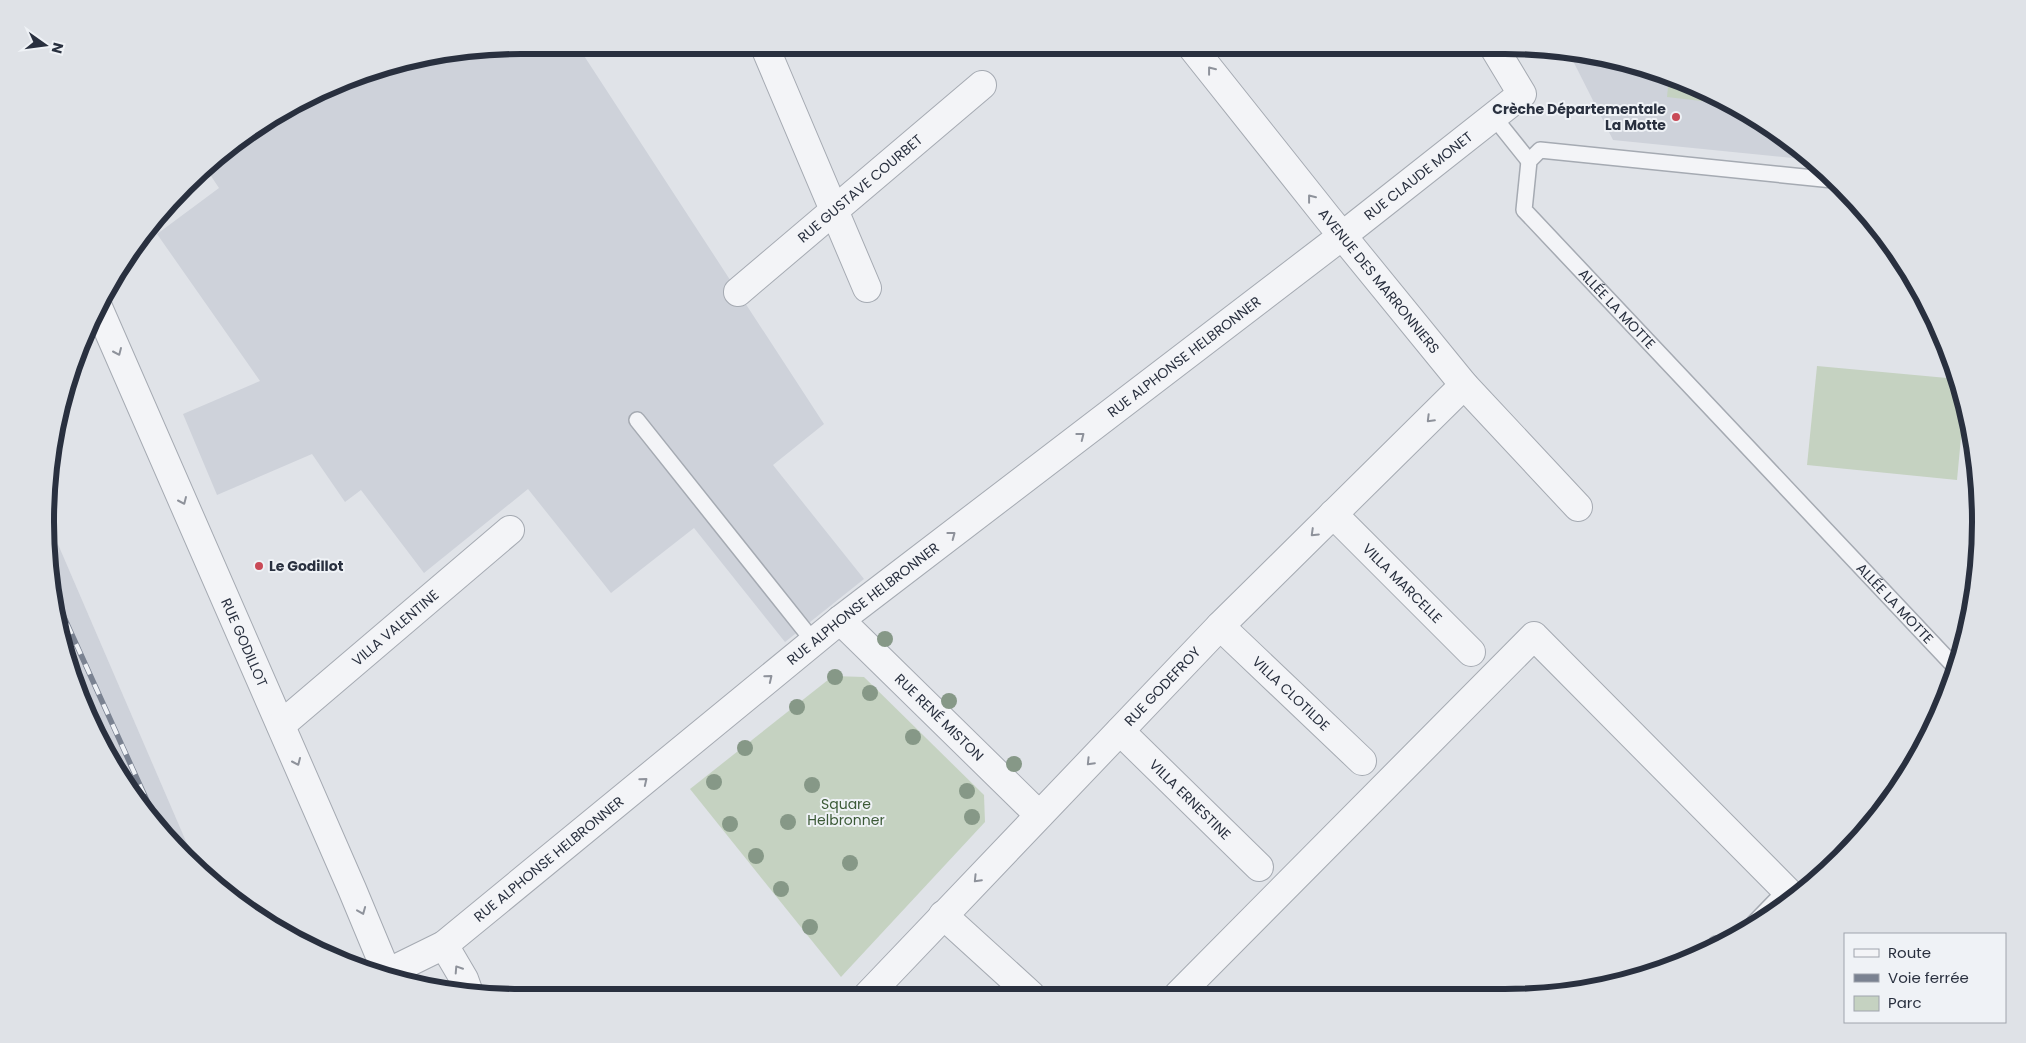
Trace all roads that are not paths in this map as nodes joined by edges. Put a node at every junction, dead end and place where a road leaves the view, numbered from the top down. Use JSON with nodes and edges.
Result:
{"nodes":[{"id":1,"x":768,"y":54,"type":"edge"},
{"id":2,"x":1197,"y":54,"type":"edge"},
{"id":3,"x":1498,"y":54,"type":"edge"},
{"id":4,"x":982,"y":85,"type":"dead end"},
{"id":5,"x":1493,"y":116,"type":"junction"},
{"id":6,"x":1529,"y":161,"type":"junction"},
{"id":7,"x":1822,"y":179,"type":"edge"},
{"id":8,"x":834,"y":211,"type":"junction"},
{"id":9,"x":1342,"y":236,"type":"junction"},
{"id":10,"x":867,"y":288,"type":"dead end"},
{"id":11,"x":738,"y":292,"type":"dead end"},
{"id":12,"x":102,"y":316,"type":"edge"},
{"id":13,"x":1464,"y":385,"type":"junction"},
{"id":14,"x":638,"y":420,"type":"dead end"},
{"id":15,"x":1578,"y":507,"type":"dead end"},
{"id":16,"x":1333,"y":514,"type":"junction"},
{"id":17,"x":510,"y":530,"type":"dead end"},
{"id":18,"x":840,"y":620,"type":"junction"},
{"id":19,"x":1220,"y":626,"type":"junction"},
{"id":20,"x":814,"y":642,"type":"junction"},
{"id":21,"x":1471,"y":652,"type":"dead end"},
{"id":22,"x":1950,"y":662,"type":"edge"},
{"id":23,"x":281,"y":725,"type":"junction"},
{"id":24,"x":1120,"y":731,"type":"junction"},
{"id":25,"x":1362,"y":761,"type":"dead end"},
{"id":26,"x":1039,"y":815,"type":"junction"},
{"id":27,"x":1259,"y":867,"type":"dead end"},
{"id":28,"x":1788,"y":893,"type":"edge"},
{"id":29,"x":943,"y":915,"type":"junction"},
{"id":30,"x":444,"y":945,"type":"junction"},
{"id":31,"x":385,"y":968,"type":"edge"},
{"id":32,"x":396,"y":972,"type":"edge"},
{"id":33,"x":466,"y":986,"type":"edge"},
{"id":34,"x":873,"y":989,"type":"edge"},
{"id":35,"x":1024,"y":989,"type":"edge"},
{"id":36,"x":1184,"y":989,"type":"edge"}],
"edges":[{"from":1,"to":8,"type":"street"},
{"from":9,"to":2,"type":"street","name":"AVENUE DES MARRONNIERS","one_way":true},
{"from":3,"to":5,"type":"street","name":"RUE CLAUDE MONET"},
{"from":4,"to":8,"type":"street","name":"RUE GUSTAVE COURBET"},
{"from":5,"to":6,"type":"lane"},
{"from":5,"to":9,"type":"street","name":"RUE CLAUDE MONET"},
{"from":6,"to":7,"type":"lane"},
{"from":6,"to":22,"type":"lane","name":"ALLÉE LA MOTTE"},
{"from":8,"to":10,"type":"street"},
{"from":8,"to":11,"type":"street","name":"RUE GUSTAVE COURBET"},
{"from":9,"to":13,"type":"street","name":"AVENUE DES MARRONNIERS"},
{"from":18,"to":9,"type":"street","name":"RUE ALPHONSE HELBRONNER","one_way":true},
{"from":12,"to":23,"type":"street","name":"RUE GODILLOT","one_way":true},
{"from":13,"to":15,"type":"street","name":"AVENUE DES MARRONNIERS"},
{"from":13,"to":16,"type":"street","name":"RUE GODEFROY","one_way":true},
{"from":14,"to":20,"type":"lane"},
{"from":16,"to":19,"type":"street","name":"RUE GODEFROY","one_way":true},
{"from":16,"to":21,"type":"street","name":"VILLA MARCELLE"},
{"from":17,"to":23,"type":"street","name":"VILLA VALENTINE"},
{"from":18,"to":20,"type":"street","name":"RUE ALPHONSE HELBRONNER"},
{"from":18,"to":26,"type":"street","name":"RUE RENÉ MISTON"},
{"from":19,"to":24,"type":"street","name":"RUE GODEFROY"},
{"from":19,"to":25,"type":"street","name":"VILLA CLOTILDE"},
{"from":30,"to":20,"type":"street","name":"RUE ALPHONSE HELBRONNER","one_way":true},
{"from":23,"to":31,"type":"street","name":"RUE GODILLOT","one_way":true},
{"from":24,"to":26,"type":"street","name":"RUE GODEFROY","one_way":true},
{"from":24,"to":27,"type":"street","name":"VILLA ERNESTINE"},
{"from":26,"to":29,"type":"street","name":"RUE GODEFROY","one_way":true},
{"from":28,"to":36,"type":"street"},
{"from":29,"to":34,"type":"street","name":"RUE GODEFROY"},
{"from":29,"to":35,"type":"street"},
{"from":30,"to":32,"type":"street","name":"RUE ALPHONSE HELBRONNER"},
{"from":33,"to":30,"type":"street","one_way":true}]}
